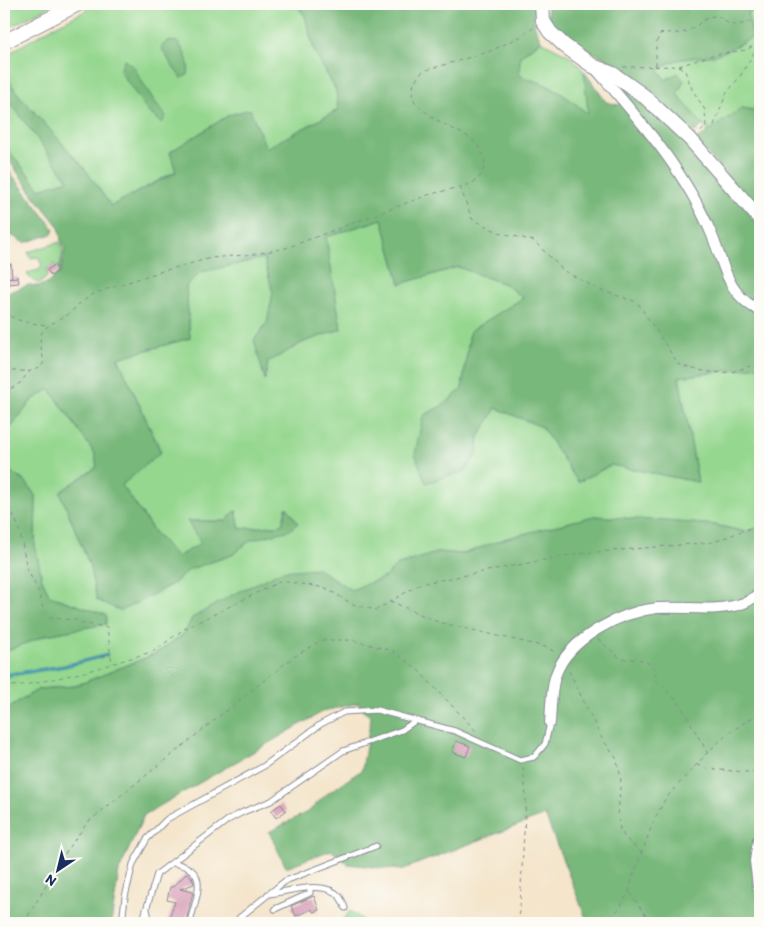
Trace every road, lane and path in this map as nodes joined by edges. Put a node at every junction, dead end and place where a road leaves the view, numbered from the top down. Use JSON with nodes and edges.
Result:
{"nodes":[{"id":1,"x":78,"y":4,"type":"edge"},
{"id":2,"x":542,"y":4,"type":"edge"},
{"id":3,"x":760,"y":19,"type":"edge"},
{"id":4,"x":543,"y":21,"type":"junction"},
{"id":5,"x":4,"y":42,"type":"edge"},
{"id":6,"x":760,"y":42,"type":"edge"},
{"id":7,"x":593,"y":66,"type":"junction"},
{"id":8,"x":679,"y":66,"type":"junction"},
{"id":9,"x":620,"y":67,"type":"dead end"},
{"id":10,"x":656,"y":67,"type":"junction"},
{"id":11,"x":706,"y":127,"type":"junction"},
{"id":12,"x":690,"y":139,"type":"junction"},
{"id":13,"x":460,"y":187,"type":"junction"},
{"id":14,"x":760,"y":219,"type":"edge"},
{"id":15,"x":4,"y":311,"type":"edge"},
{"id":16,"x":760,"y":312,"type":"edge"},
{"id":17,"x":49,"y":325,"type":"junction"},
{"id":18,"x":760,"y":365,"type":"edge"},
{"id":19,"x":4,"y":371,"type":"edge"},
{"id":20,"x":30,"y":371,"type":"junction"},
{"id":21,"x":4,"y":393,"type":"edge"},
{"id":22,"x":4,"y":500,"type":"edge"},
{"id":23,"x":760,"y":524,"type":"edge"},
{"id":24,"x":760,"y":593,"type":"edge"},
{"id":25,"x":592,"y":633,"type":"junction"},
{"id":26,"x":112,"y":664,"type":"junction"},
{"id":27,"x":4,"y":687,"type":"edge"},
{"id":28,"x":760,"y":712,"type":"edge"},
{"id":29,"x":415,"y":721,"type":"junction"},
{"id":30,"x":550,"y":723,"type":"joint"},
{"id":31,"x":491,"y":747,"type":"junction"},
{"id":32,"x":707,"y":753,"type":"junction"},
{"id":33,"x":520,"y":760,"type":"junction"},
{"id":34,"x":696,"y":765,"type":"junction"},
{"id":35,"x":760,"y":773,"type":"edge"},
{"id":36,"x":760,"y":841,"type":"edge"},
{"id":37,"x":376,"y":846,"type":"dead end"},
{"id":38,"x":173,"y":863,"type":"junction"},
{"id":39,"x":760,"y":886,"type":"edge"},
{"id":40,"x":310,"y":888,"type":"junction"},
{"id":41,"x":629,"y":892,"type":"junction"},
{"id":42,"x":268,"y":894,"type":"junction"},
{"id":43,"x":147,"y":906,"type":"junction"},
{"id":44,"x":345,"y":908,"type":"dead end"},
{"id":45,"x":275,"y":909,"type":"dead end"},
{"id":46,"x":24,"y":923,"type":"edge"},
{"id":47,"x":122,"y":923,"type":"edge"},
{"id":48,"x":142,"y":923,"type":"edge"},
{"id":49,"x":150,"y":923,"type":"edge"},
{"id":50,"x":192,"y":923,"type":"edge"},
{"id":51,"x":236,"y":923,"type":"edge"},
{"id":52,"x":519,"y":923,"type":"edge"},
{"id":53,"x":604,"y":923,"type":"edge"},
{"id":54,"x":651,"y":923,"type":"edge"}],
"edges":[{"from":1,"to":5,"type":"street"},
{"from":2,"to":4,"type":"street"},
{"from":3,"to":10,"type":"path"},
{"from":4,"to":7,"type":"street"},
{"from":4,"to":13,"type":"path"},
{"from":6,"to":8,"type":"path"},
{"from":6,"to":11,"type":"path"},
{"from":7,"to":12,"type":"street"},
{"from":7,"to":16,"type":"street"},
{"from":8,"to":10,"type":"path"},
{"from":8,"to":11,"type":"path"},
{"from":9,"to":10,"type":"path"},
{"from":11,"to":12,"type":"path"},
{"from":12,"to":14,"type":"street"},
{"from":13,"to":17,"type":"path"},
{"from":13,"to":18,"type":"path"},
{"from":15,"to":17,"type":"path"},
{"from":17,"to":20,"type":"path"},
{"from":19,"to":20,"type":"path"},
{"from":20,"to":21,"type":"path"},
{"from":22,"to":26,"type":"path"},
{"from":23,"to":26,"type":"path"},
{"from":24,"to":25,"type":"street"},
{"from":25,"to":30,"type":"street"},
{"from":25,"to":32,"type":"path"},
{"from":26,"to":27,"type":"path"},
{"from":28,"to":32,"type":"path"},
{"from":29,"to":31,"type":"lane"},
{"from":29,"to":38,"type":"lane"},
{"from":29,"to":47,"type":"lane"},
{"from":30,"to":33,"type":"lane"},
{"from":31,"to":33,"type":"lane"},
{"from":31,"to":46,"type":"path"},
{"from":32,"to":34,"type":"path"},
{"from":33,"to":52,"type":"path"},
{"from":34,"to":35,"type":"path"},
{"from":34,"to":41,"type":"path"},
{"from":36,"to":39,"type":"street"},
{"from":37,"to":42,"type":"lane"},
{"from":38,"to":43,"type":"lane"},
{"from":38,"to":50,"type":"lane"},
{"from":40,"to":42,"type":"lane"},
{"from":40,"to":44,"type":"lane"},
{"from":40,"to":45,"type":"lane"},
{"from":41,"to":53,"type":"path"},
{"from":41,"to":54,"type":"path"},
{"from":42,"to":51,"type":"lane"},
{"from":43,"to":48,"type":"lane"},
{"from":43,"to":49,"type":"lane"}]}
